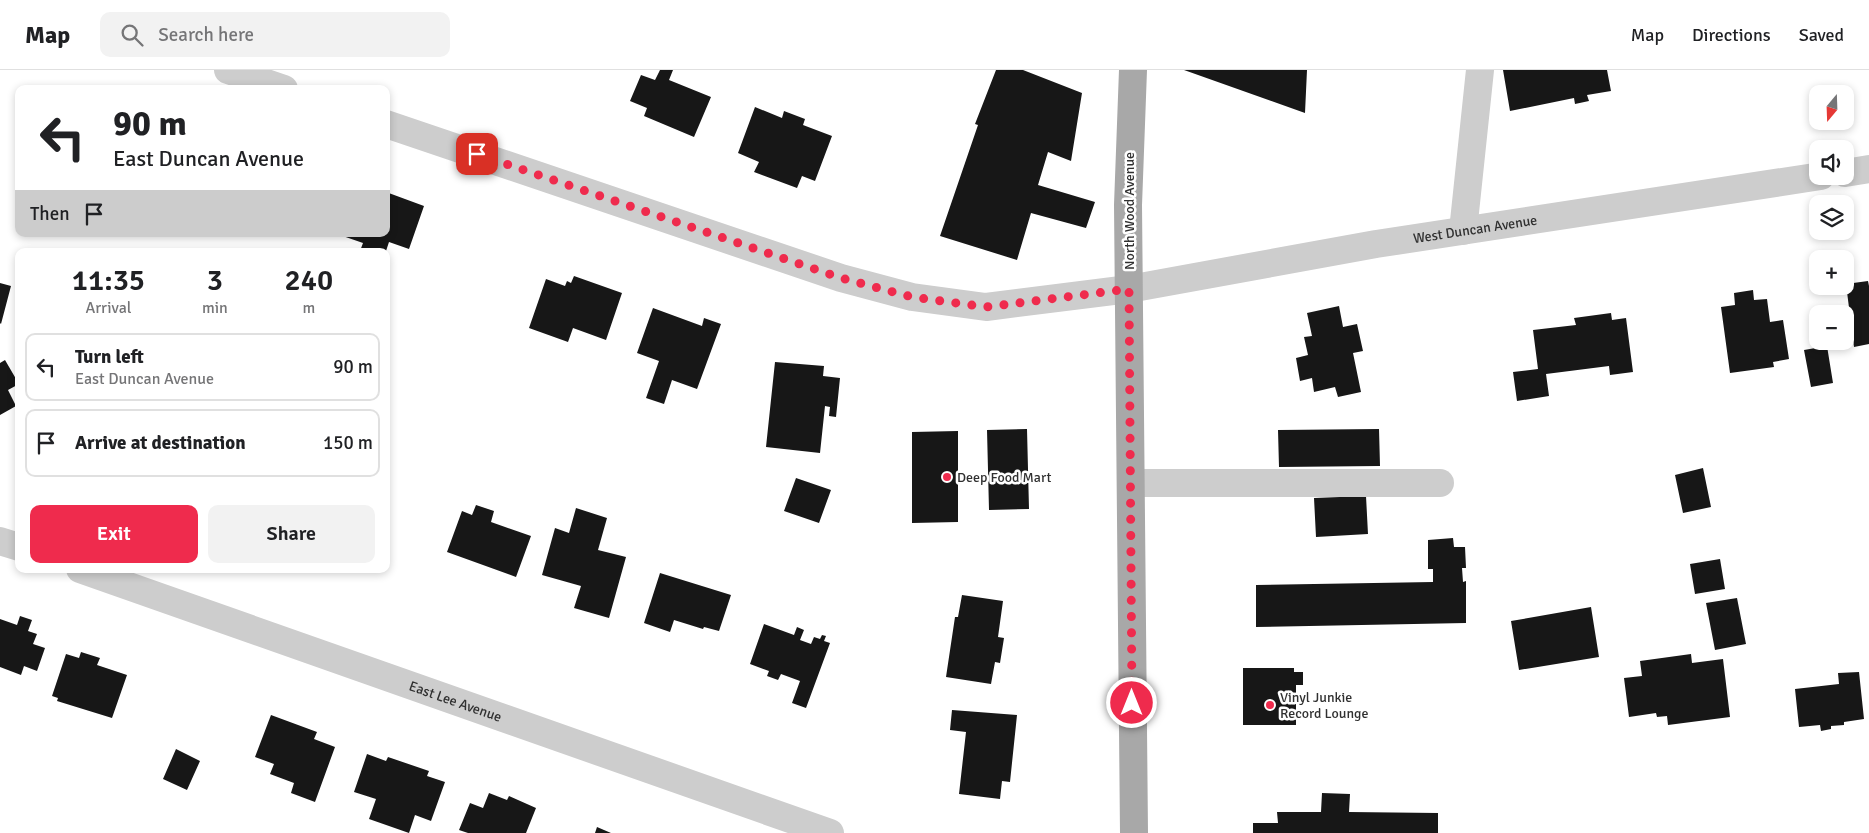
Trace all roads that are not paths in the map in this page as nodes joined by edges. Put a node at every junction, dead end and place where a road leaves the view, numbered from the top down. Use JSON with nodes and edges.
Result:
{"nodes":[{"id":1,"x":228,"y":70,"type":"edge"},
{"id":2,"x":1133,"y":70,"type":"edge"},
{"id":3,"x":1480,"y":70,"type":"edge"},
{"id":4,"x":272,"y":85,"type":"edge"},
{"id":5,"x":390,"y":125,"type":"edge"},
{"id":6,"x":1869,"y":169,"type":"edge"},
{"id":7,"x":1854,"y":171,"type":"edge"},
{"id":8,"x":1809,"y":178,"type":"edge"},
{"id":9,"x":1463,"y":231,"type":"junction"},
{"id":10,"x":1129,"y":289,"type":"junction"},
{"id":11,"x":1131,"y":483,"type":"junction"},
{"id":12,"x":1440,"y":483,"type":"dead end"},
{"id":13,"x":0,"y":541,"type":"edge"},
{"id":14,"x":15,"y":546,"type":"edge"},
{"id":15,"x":91,"y":573,"type":"edge"},
{"id":16,"x":830,"y":833,"type":"edge"},
{"id":17,"x":1134,"y":833,"type":"edge"}],
"edges":[{"from":1,"to":4,"type":"street"},
{"from":2,"to":10,"type":"main road","name":"North Wood Avenue"},
{"from":3,"to":9,"type":"street"},
{"from":5,"to":10,"type":"street","name":"West Duncan Avenue"},
{"from":6,"to":7,"type":"street"},
{"from":8,"to":9,"type":"street","name":"West Duncan Avenue"},
{"from":9,"to":10,"type":"street","name":"West Duncan Avenue"},
{"from":10,"to":11,"type":"main road","name":"North Wood Avenue"},
{"from":11,"to":12,"type":"street"},
{"from":11,"to":17,"type":"main road","name":"North Wood Avenue"},
{"from":13,"to":14,"type":"street"},
{"from":15,"to":16,"type":"street","name":"East Lee Avenue"}]}
